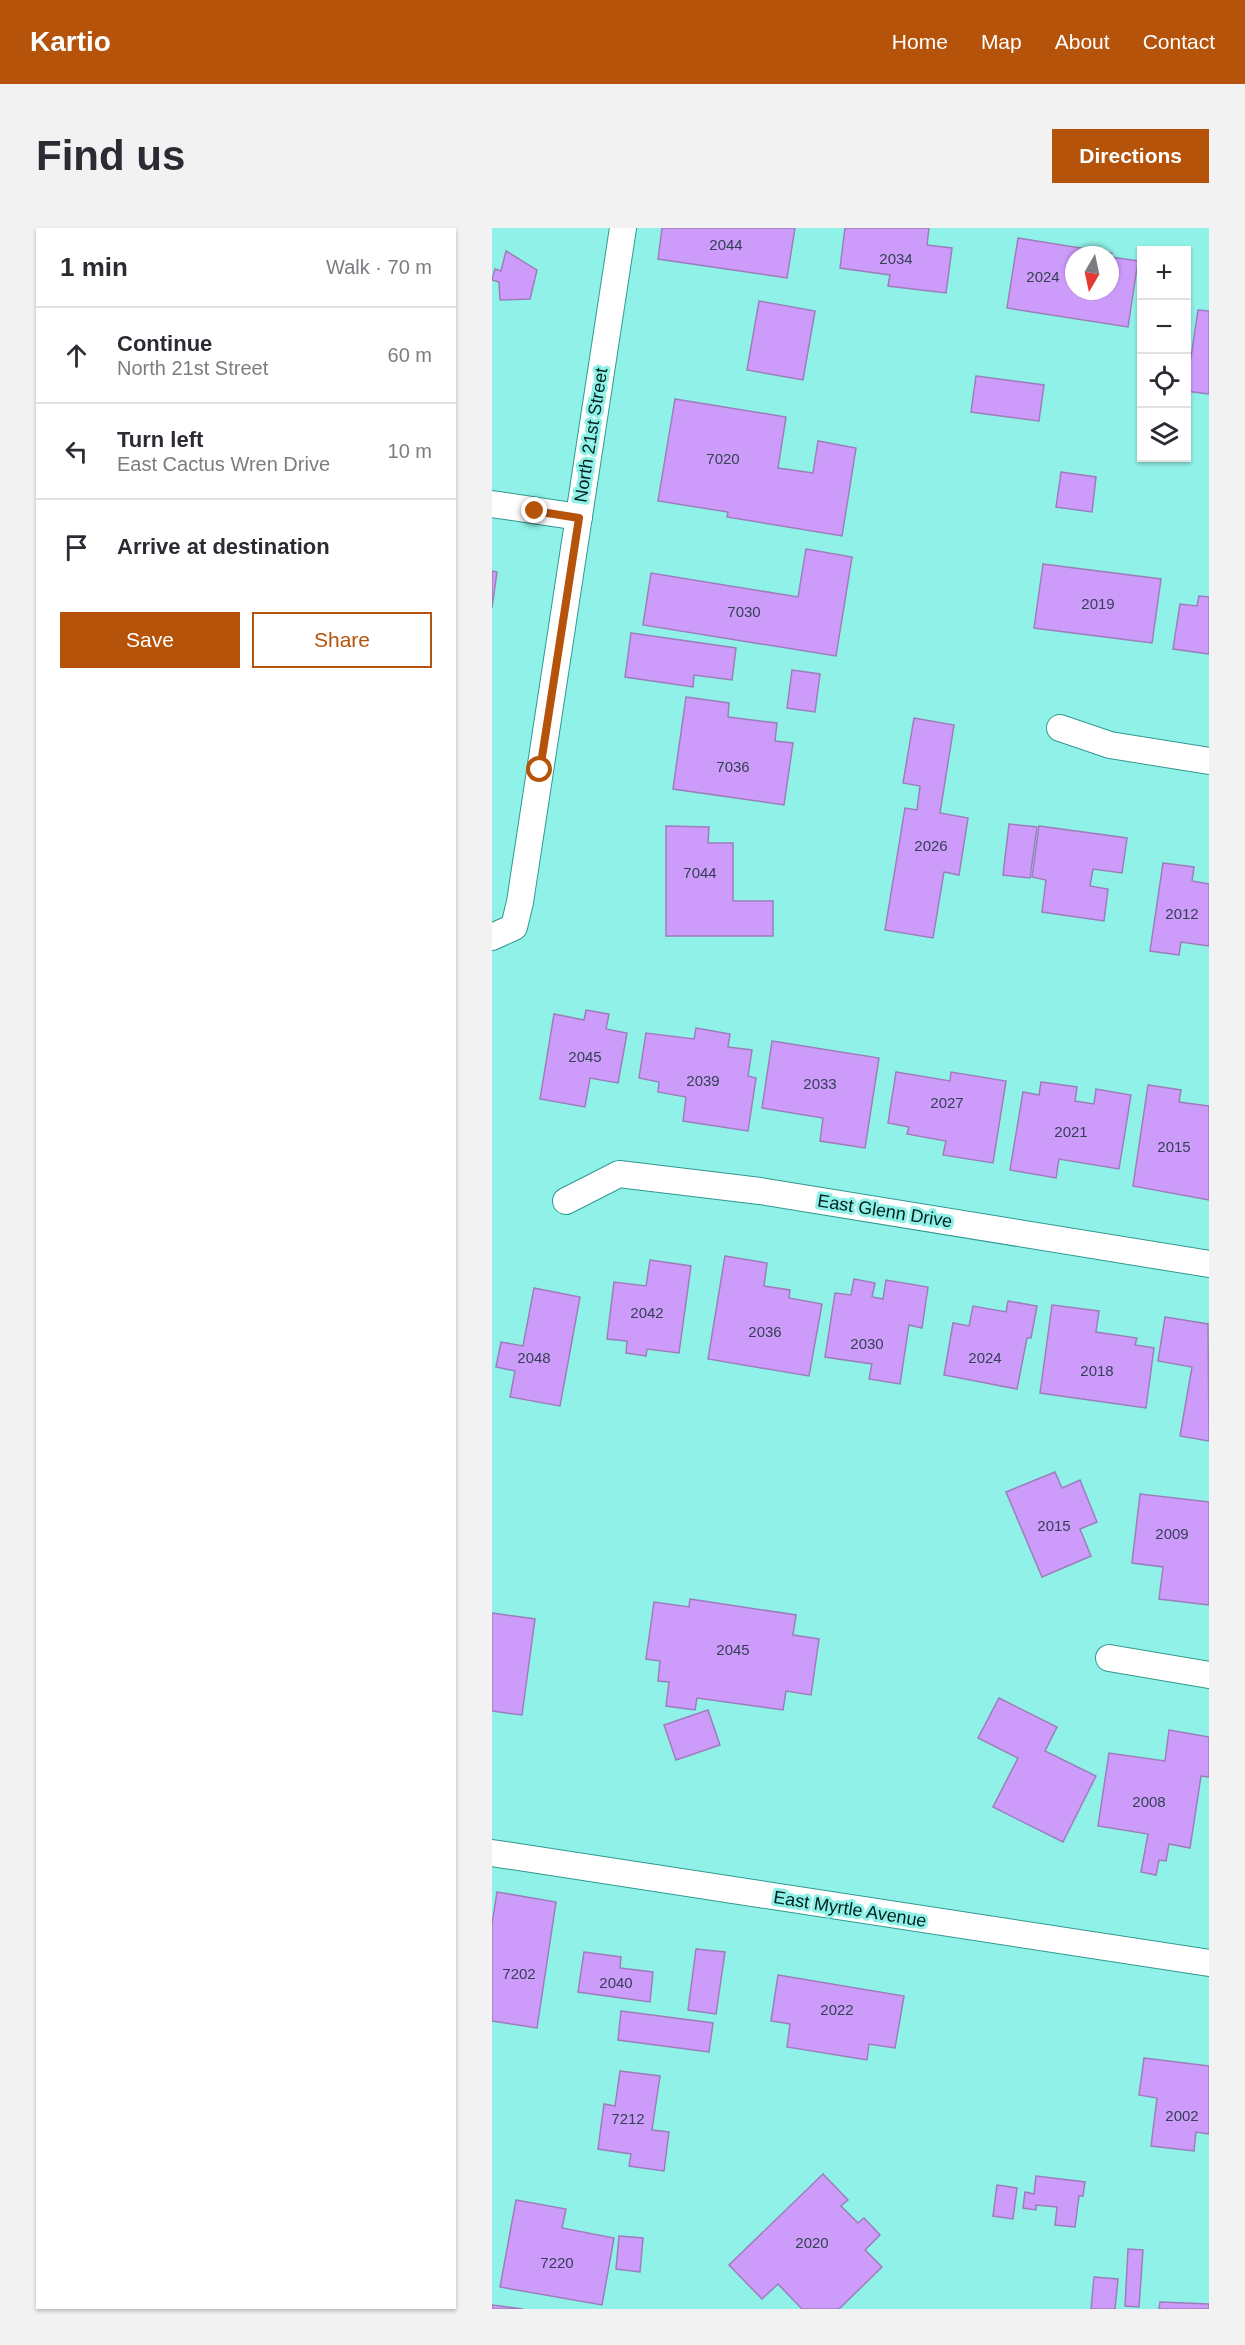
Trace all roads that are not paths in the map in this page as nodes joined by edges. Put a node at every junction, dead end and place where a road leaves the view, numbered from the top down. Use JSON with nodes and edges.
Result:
{"nodes":[{"id":1,"x":623,"y":228,"type":"edge"},
{"id":2,"x":492,"y":504,"type":"edge"},
{"id":3,"x":579,"y":518,"type":"junction"},
{"id":4,"x":1060,"y":728,"type":"dead end"},
{"id":5,"x":1209,"y":761,"type":"edge"},
{"id":6,"x":503,"y":932,"type":"edge"},
{"id":7,"x":566,"y":1200,"type":"dead end"},
{"id":8,"x":1209,"y":1264,"type":"edge"},
{"id":9,"x":1109,"y":1658,"type":"dead end"},
{"id":10,"x":1209,"y":1675,"type":"edge"},
{"id":11,"x":492,"y":1853,"type":"edge"},
{"id":12,"x":1209,"y":1964,"type":"edge"}],
"edges":[{"from":1,"to":3,"type":"street","name":"North 21st Street"},
{"from":2,"to":3,"type":"street"},
{"from":3,"to":6,"type":"street","name":"North 21st Street"},
{"from":4,"to":5,"type":"street"},
{"from":7,"to":8,"type":"street","name":"East Glenn Drive"},
{"from":9,"to":10,"type":"street"},
{"from":11,"to":12,"type":"street","name":"East Myrtle Avenue"}]}
